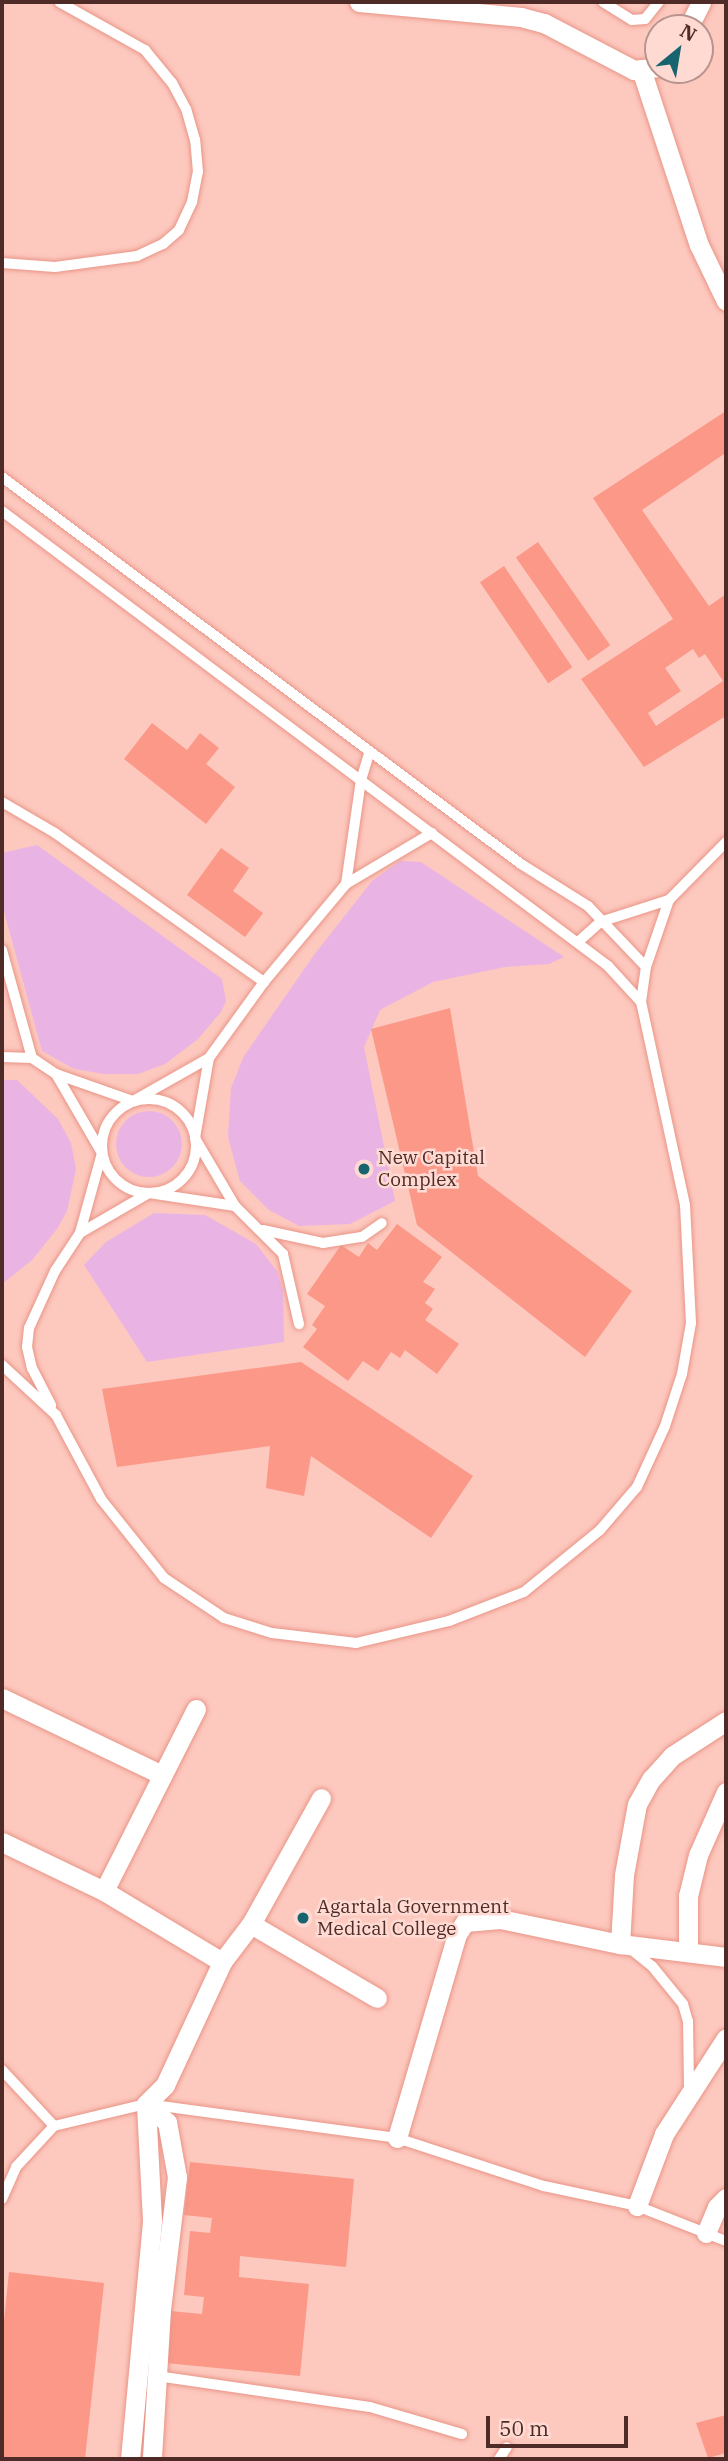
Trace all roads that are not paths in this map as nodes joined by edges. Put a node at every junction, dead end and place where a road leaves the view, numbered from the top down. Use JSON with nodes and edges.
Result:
{"nodes":[{"id":1,"x":59,"y":2,"type":"edge"},
{"id":2,"x":359,"y":2,"type":"edge"},
{"id":3,"x":603,"y":2,"type":"edge"},
{"id":4,"x":659,"y":2,"type":"edge"},
{"id":5,"x":644,"y":67,"type":"edge"},
{"id":6,"x":654,"y":84,"type":"edge"},
{"id":7,"x":2,"y":263,"type":"edge"},
{"id":8,"x":726,"y":301,"type":"edge"},
{"id":9,"x":2,"y":477,"type":"edge"},
{"id":10,"x":2,"y":511,"type":"edge"},
{"id":11,"x":370,"y":751,"type":"junction"},
{"id":12,"x":361,"y":780,"type":"junction"},
{"id":13,"x":2,"y":802,"type":"edge"},
{"id":14,"x":432,"y":833,"type":"junction"},
{"id":15,"x":726,"y":842,"type":"edge"},
{"id":16,"x":346,"y":884,"type":"junction"},
{"id":17,"x":669,"y":900,"type":"junction"},
{"id":18,"x":600,"y":922,"type":"junction"},
{"id":19,"x":578,"y":942,"type":"junction"},
{"id":20,"x":2,"y":950,"type":"edge"},
{"id":21,"x":646,"y":967,"type":"junction"},
{"id":22,"x":264,"y":982,"type":"junction"},
{"id":23,"x":641,"y":1002,"type":"junction"},
{"id":24,"x":2,"y":1057,"type":"edge"},
{"id":25,"x":32,"y":1058,"type":"junction"},
{"id":26,"x":209,"y":1058,"type":"junction"},
{"id":27,"x":56,"y":1073,"type":"junction"},
{"id":28,"x":133,"y":1101,"type":"junction"},
{"id":29,"x":195,"y":1138,"type":"junction"},
{"id":30,"x":102,"y":1153,"type":"junction"},
{"id":31,"x":149,"y":1193,"type":"junction"},
{"id":32,"x":235,"y":1206,"type":"junction"},
{"id":33,"x":382,"y":1223,"type":"dead end"},
{"id":34,"x":262,"y":1230,"type":"junction"},
{"id":35,"x":80,"y":1233,"type":"junction"},
{"id":36,"x":299,"y":1324,"type":"dead end"},
{"id":37,"x":2,"y":1365,"type":"edge"},
{"id":38,"x":56,"y":1415,"type":"junction"},
{"id":39,"x":2,"y":1698,"type":"edge"},
{"id":40,"x":196,"y":1709,"type":"dead end"},
{"id":41,"x":726,"y":1721,"type":"edge"},
{"id":42,"x":162,"y":1775,"type":"junction"},
{"id":43,"x":726,"y":1792,"type":"edge"},
{"id":44,"x":321,"y":1798,"type":"dead end"},
{"id":45,"x":2,"y":1842,"type":"edge"},
{"id":46,"x":104,"y":1891,"type":"junction"},
{"id":47,"x":251,"y":1924,"type":"junction"},
{"id":48,"x":623,"y":1945,"type":"junction"},
{"id":49,"x":688,"y":1951,"type":"junction"},
{"id":50,"x":726,"y":1957,"type":"edge"},
{"id":51,"x":222,"y":1962,"type":"junction"},
{"id":52,"x":377,"y":1998,"type":"dead end"},
{"id":53,"x":726,"y":2038,"type":"edge"},
{"id":54,"x":2,"y":2070,"type":"edge"},
{"id":55,"x":690,"y":2093,"type":"junction"},
{"id":56,"x":146,"y":2104,"type":"junction"},
{"id":57,"x":54,"y":2126,"type":"junction"},
{"id":58,"x":397,"y":2138,"type":"junction"},
{"id":59,"x":726,"y":2198,"type":"edge"},
{"id":60,"x":2,"y":2199,"type":"edge"},
{"id":61,"x":637,"y":2206,"type":"junction"},
{"id":62,"x":706,"y":2233,"type":"junction"},
{"id":63,"x":726,"y":2241,"type":"edge"},
{"id":64,"x":157,"y":2376,"type":"junction"},
{"id":65,"x":462,"y":2434,"type":"dead end"},
{"id":66,"x":507,"y":2447,"type":"dead end"},
{"id":67,"x":130,"y":2459,"type":"edge"},
{"id":68,"x":152,"y":2459,"type":"edge"},
{"id":69,"x":499,"y":2459,"type":"edge"}],
"edges":[{"from":1,"to":7,"type":"lane"},
{"from":2,"to":5,"type":"street"},
{"from":3,"to":4,"type":"lane"},
{"from":6,"to":8,"type":"street"},
{"from":9,"to":11,"type":"lane"},
{"from":10,"to":12,"type":"lane"},
{"from":11,"to":12,"type":"lane"},
{"from":11,"to":18,"type":"lane"},
{"from":12,"to":14,"type":"lane"},
{"from":12,"to":16,"type":"lane"},
{"from":13,"to":22,"type":"lane"},
{"from":14,"to":16,"type":"lane"},
{"from":14,"to":19,"type":"lane"},
{"from":15,"to":17,"type":"lane"},
{"from":16,"to":22,"type":"lane"},
{"from":17,"to":18,"type":"lane"},
{"from":17,"to":21,"type":"lane"},
{"from":18,"to":19,"type":"lane"},
{"from":18,"to":21,"type":"lane"},
{"from":19,"to":23,"type":"lane"},
{"from":20,"to":25,"type":"lane"},
{"from":21,"to":23,"type":"lane"},
{"from":22,"to":26,"type":"lane"},
{"from":23,"to":38,"type":"lane"},
{"from":24,"to":25,"type":"lane"},
{"from":25,"to":27,"type":"lane"},
{"from":26,"to":28,"type":"lane"},
{"from":26,"to":29,"type":"lane"},
{"from":27,"to":28,"type":"lane"},
{"from":27,"to":30,"type":"lane"},
{"from":28,"to":29,"type":"lane"},
{"from":28,"to":30,"type":"lane"},
{"from":29,"to":31,"type":"lane"},
{"from":29,"to":32,"type":"lane"},
{"from":30,"to":31,"type":"lane"},
{"from":30,"to":35,"type":"lane"},
{"from":31,"to":32,"type":"lane"},
{"from":31,"to":35,"type":"lane"},
{"from":32,"to":34,"type":"lane"},
{"from":33,"to":34,"type":"lane"},
{"from":34,"to":36,"type":"lane"},
{"from":35,"to":38,"type":"lane"},
{"from":37,"to":38,"type":"lane"},
{"from":39,"to":42,"type":"street"},
{"from":40,"to":42,"type":"street"},
{"from":41,"to":48,"type":"street"},
{"from":42,"to":46,"type":"street"},
{"from":43,"to":49,"type":"street"},
{"from":44,"to":47,"type":"street"},
{"from":45,"to":46,"type":"street"},
{"from":46,"to":51,"type":"street"},
{"from":47,"to":51,"type":"street"},
{"from":47,"to":52,"type":"street"},
{"from":48,"to":49,"type":"street"},
{"from":48,"to":55,"type":"lane"},
{"from":48,"to":58,"type":"street"},
{"from":49,"to":50,"type":"street"},
{"from":51,"to":56,"type":"street"},
{"from":53,"to":55,"type":"street"},
{"from":54,"to":57,"type":"lane"},
{"from":55,"to":61,"type":"street"},
{"from":56,"to":57,"type":"lane"},
{"from":56,"to":58,"type":"lane"},
{"from":56,"to":64,"type":"street"},
{"from":56,"to":67,"type":"street"},
{"from":57,"to":60,"type":"lane"},
{"from":58,"to":61,"type":"lane"},
{"from":59,"to":62,"type":"street"},
{"from":61,"to":62,"type":"lane"},
{"from":62,"to":63,"type":"lane"},
{"from":64,"to":65,"type":"lane"},
{"from":64,"to":68,"type":"street"},
{"from":66,"to":69,"type":"lane"}]}
